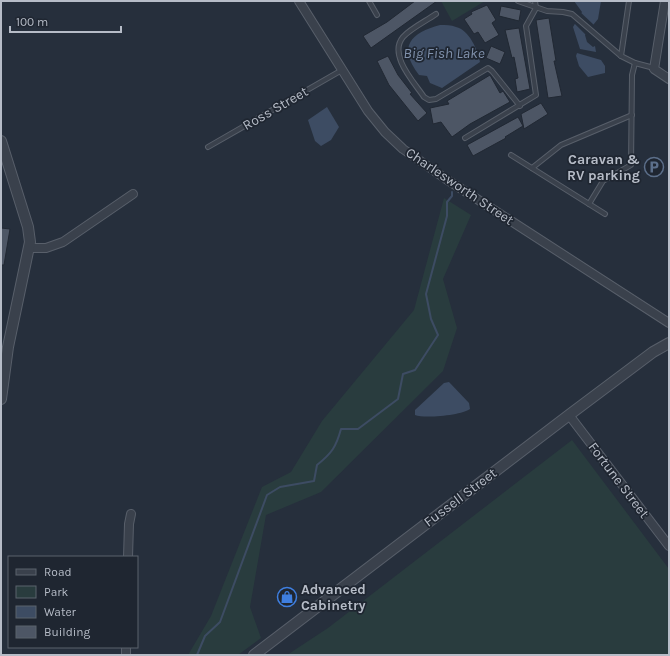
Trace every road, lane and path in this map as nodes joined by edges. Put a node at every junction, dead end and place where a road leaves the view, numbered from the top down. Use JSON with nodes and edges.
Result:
{"nodes":[{"id":1,"x":299,"y":1,"type":"edge"},
{"id":2,"x":369,"y":1,"type":"edge"},
{"id":3,"x":518,"y":1,"type":"edge"},
{"id":4,"x":535,"y":1,"type":"edge"},
{"id":5,"x":629,"y":1,"type":"edge"},
{"id":6,"x":665,"y":1,"type":"edge"},
{"id":7,"x":536,"y":8,"type":"junction"},
{"id":8,"x":436,"y":14,"type":"dead end"},
{"id":9,"x":377,"y":15,"type":"dead end"},
{"id":10,"x":621,"y":56,"type":"junction"},
{"id":11,"x":635,"y":63,"type":"junction"},
{"id":12,"x":654,"y":69,"type":"junction"},
{"id":13,"x":342,"y":70,"type":"junction"},
{"id":14,"x":669,"y":79,"type":"edge"},
{"id":15,"x":520,"y":106,"type":"junction"},
{"id":16,"x":632,"y":115,"type":"junction"},
{"id":17,"x":464,"y":138,"type":"dead end"},
{"id":18,"x":1,"y":141,"type":"edge"},
{"id":19,"x":208,"y":147,"type":"dead end"},
{"id":20,"x":511,"y":155,"type":"dead end"},
{"id":21,"x":532,"y":168,"type":"junction"},
{"id":22,"x":133,"y":194,"type":"dead end"},
{"id":23,"x":589,"y":204,"type":"junction"},
{"id":24,"x":605,"y":214,"type":"dead end"},
{"id":25,"x":29,"y":248,"type":"junction"},
{"id":26,"x":669,"y":323,"type":"edge"},
{"id":27,"x":669,"y":343,"type":"edge"},
{"id":28,"x":4,"y":347,"type":"edge"},
{"id":29,"x":1,"y":399,"type":"edge"},
{"id":30,"x":569,"y":415,"type":"junction"},
{"id":31,"x":131,"y":514,"type":"dead end"},
{"id":32,"x":669,"y":546,"type":"edge"},
{"id":33,"x":128,"y":556,"type":"edge"},
{"id":34,"x":254,"y":655,"type":"edge"}],
"edges":[{"from":1,"to":13,"type":"street","name":"Charlesworth Street"},
{"from":2,"to":9,"type":"lane"},
{"from":3,"to":7,"type":"lane"},
{"from":4,"to":7,"type":"lane"},
{"from":5,"to":10,"type":"lane"},
{"from":6,"to":12,"type":"street"},
{"from":7,"to":10,"type":"lane"},
{"from":7,"to":15,"type":"lane"},
{"from":8,"to":15,"type":"lane"},
{"from":10,"to":11,"type":"lane"},
{"from":11,"to":12,"type":"lane"},
{"from":11,"to":16,"type":"lane"},
{"from":12,"to":14,"type":"street"},
{"from":13,"to":19,"type":"lane","name":"Ross Street"},
{"from":13,"to":26,"type":"street","name":"Charlesworth Street"},
{"from":15,"to":17,"type":"lane"},
{"from":16,"to":21,"type":"lane"},
{"from":16,"to":23,"type":"lane"},
{"from":18,"to":25,"type":"street"},
{"from":20,"to":21,"type":"lane"},
{"from":21,"to":23,"type":"lane"},
{"from":22,"to":25,"type":"street"},
{"from":23,"to":24,"type":"lane"},
{"from":25,"to":28,"type":"street"},
{"from":27,"to":30,"type":"street","name":"Fussell Street"},
{"from":28,"to":29,"type":"street"},
{"from":30,"to":32,"type":"street","name":"Fortune Street"},
{"from":30,"to":34,"type":"street","name":"Fussell Street"},
{"from":31,"to":33,"type":"street"}]}
